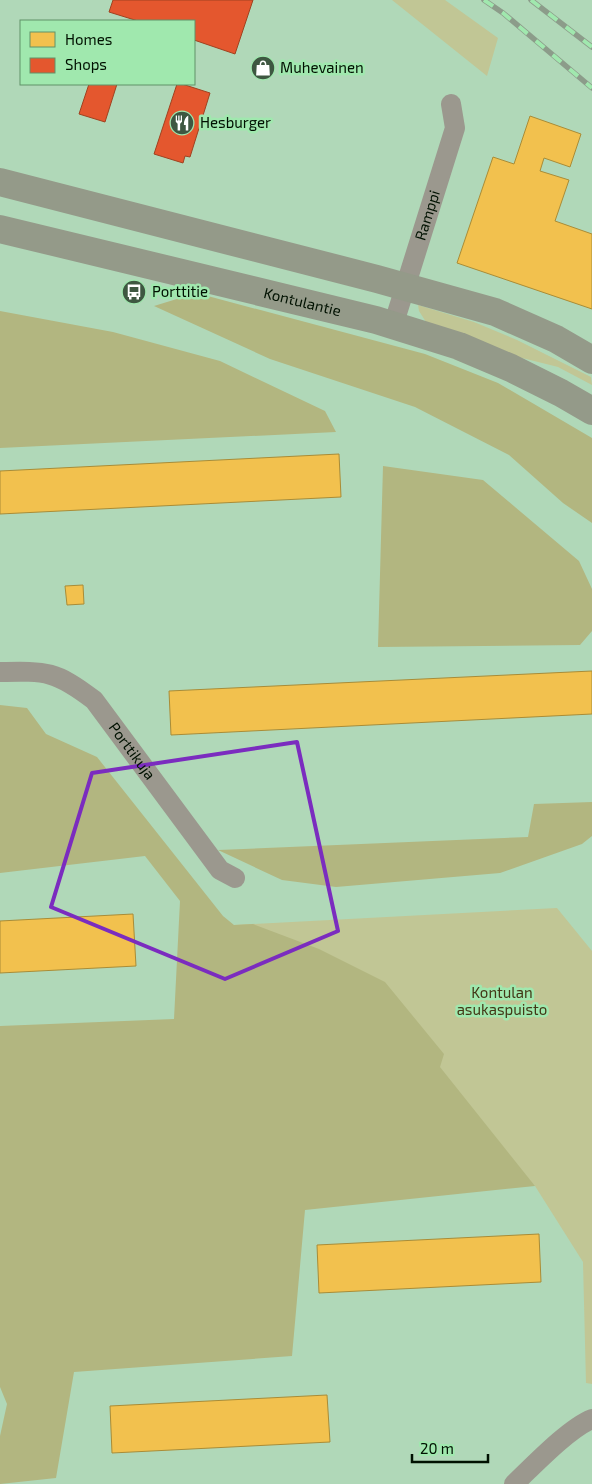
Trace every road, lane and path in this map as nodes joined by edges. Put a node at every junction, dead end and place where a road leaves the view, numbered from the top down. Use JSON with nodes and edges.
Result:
{"nodes":[{"id":1,"x":451,"y":104,"type":"dead end"},
{"id":2,"x":0,"y":182,"type":"edge"},
{"id":3,"x":0,"y":229,"type":"edge"},
{"id":4,"x":406,"y":287,"type":"junction"},
{"id":5,"x":393,"y":326,"type":"junction"},
{"id":6,"x":592,"y":360,"type":"edge"},
{"id":7,"x":592,"y":411,"type":"edge"},
{"id":8,"x":0,"y":672,"type":"edge"},
{"id":9,"x":235,"y":878,"type":"dead end"},
{"id":10,"x":592,"y":1419,"type":"edge"},
{"id":11,"x":514,"y":1484,"type":"edge"}],
"edges":[{"from":1,"to":4,"type":"street","name":"Ramppi"},
{"from":2,"to":4,"type":"main road"},
{"from":3,"to":5,"type":"main road","name":"Kontulantie"},
{"from":4,"to":5,"type":"street","name":"Ramppi"},
{"from":4,"to":6,"type":"main road"},
{"from":5,"to":7,"type":"main road","name":"Kontulantie"},
{"from":8,"to":9,"type":"street","name":"Porttikuja"},
{"from":10,"to":11,"type":"street"}]}
